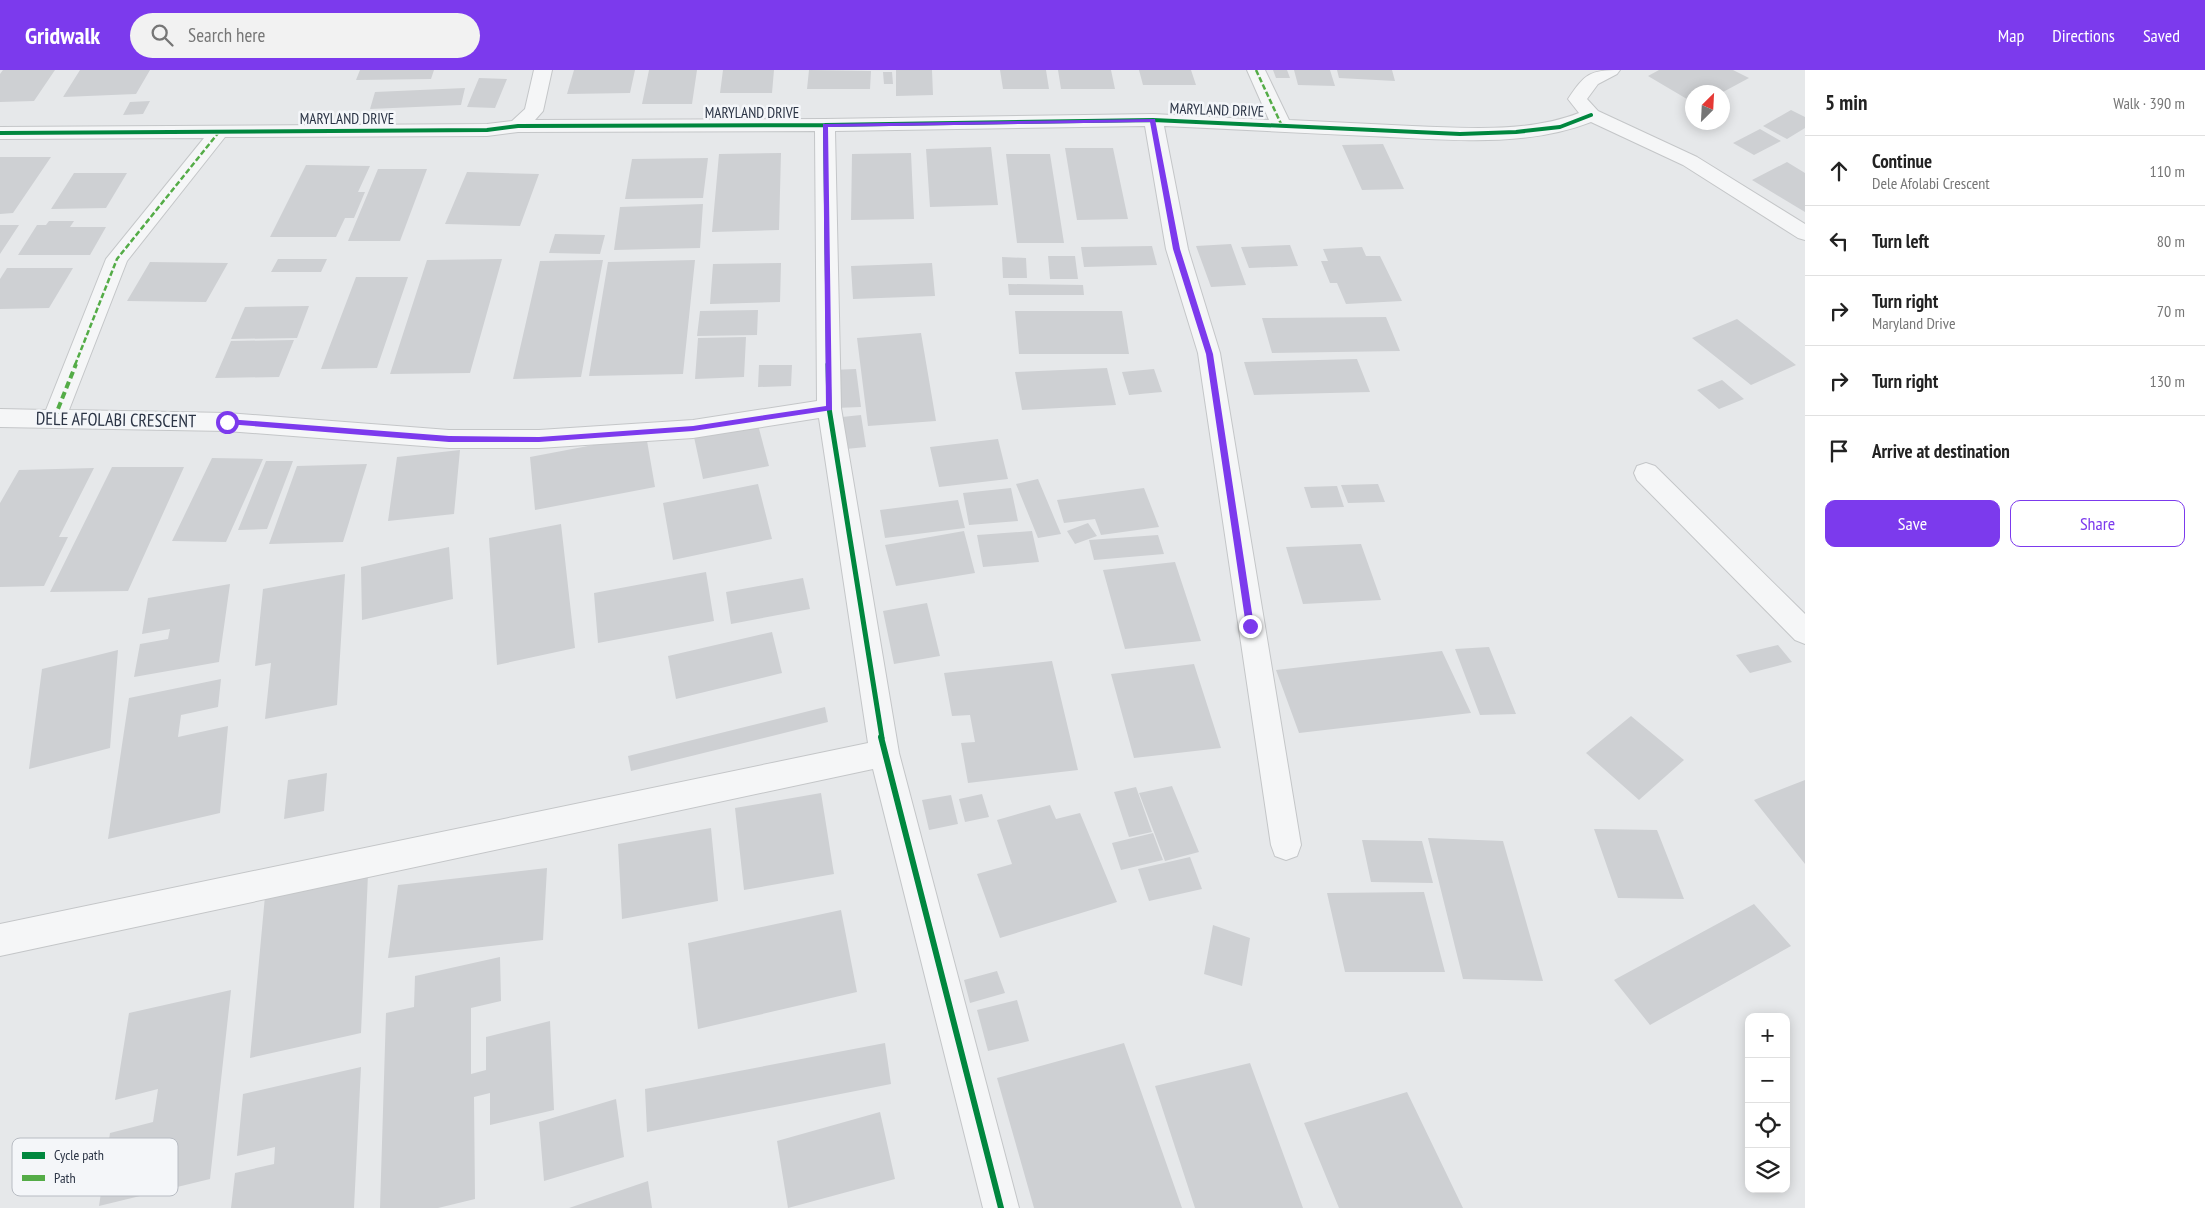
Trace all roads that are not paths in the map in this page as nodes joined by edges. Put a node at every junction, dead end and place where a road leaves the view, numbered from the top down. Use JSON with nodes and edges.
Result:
{"nodes":[{"id":1,"x":543,"y":70,"type":"edge"},
{"id":2,"x":1256,"y":70,"type":"edge"},
{"id":3,"x":1611,"y":70,"type":"edge"},
{"id":4,"x":1591,"y":115,"type":"junction"},
{"id":5,"x":1153,"y":120,"type":"junction"},
{"id":6,"x":825,"y":125,"type":"junction"},
{"id":7,"x":518,"y":126,"type":"junction"},
{"id":8,"x":1282,"y":126,"type":"junction"},
{"id":9,"x":219,"y":132,"type":"junction"},
{"id":10,"x":0,"y":133,"type":"edge"},
{"id":11,"x":1805,"y":233,"type":"edge"},
{"id":12,"x":829,"y":408,"type":"junction"},
{"id":13,"x":0,"y":418,"type":"edge"},
{"id":14,"x":54,"y":419,"type":"junction"},
{"id":15,"x":1646,"y":473,"type":"dead end"},
{"id":16,"x":1805,"y":632,"type":"edge"},
{"id":17,"x":884,"y":753,"type":"junction"},
{"id":18,"x":1286,"y":845,"type":"dead end"},
{"id":19,"x":0,"y":940,"type":"edge"},
{"id":20,"x":1002,"y":1208,"type":"edge"}],
"edges":[{"from":1,"to":7,"type":"street"},
{"from":2,"to":8,"type":"street"},
{"from":3,"to":4,"type":"street"},
{"from":4,"to":8,"type":"street","name":"MARYLAND DRIVE"},
{"from":4,"to":11,"type":"street"},
{"from":5,"to":6,"type":"street","name":"MARYLAND DRIVE"},
{"from":5,"to":8,"type":"street","name":"MARYLAND DRIVE"},
{"from":5,"to":18,"type":"street"},
{"from":6,"to":7,"type":"street","name":"MARYLAND DRIVE"},
{"from":6,"to":12,"type":"street"},
{"from":7,"to":9,"type":"street","name":"MARYLAND DRIVE"},
{"from":9,"to":10,"type":"street","name":"MARYLAND DRIVE"},
{"from":9,"to":14,"type":"street"},
{"from":12,"to":14,"type":"street","name":"DELE AFOLABI CRESCENT"},
{"from":12,"to":17,"type":"street"},
{"from":13,"to":14,"type":"street","name":"DELE AFOLABI CRESCENT"},
{"from":15,"to":16,"type":"street"},
{"from":17,"to":19,"type":"street"},
{"from":17,"to":20,"type":"street"}]}
